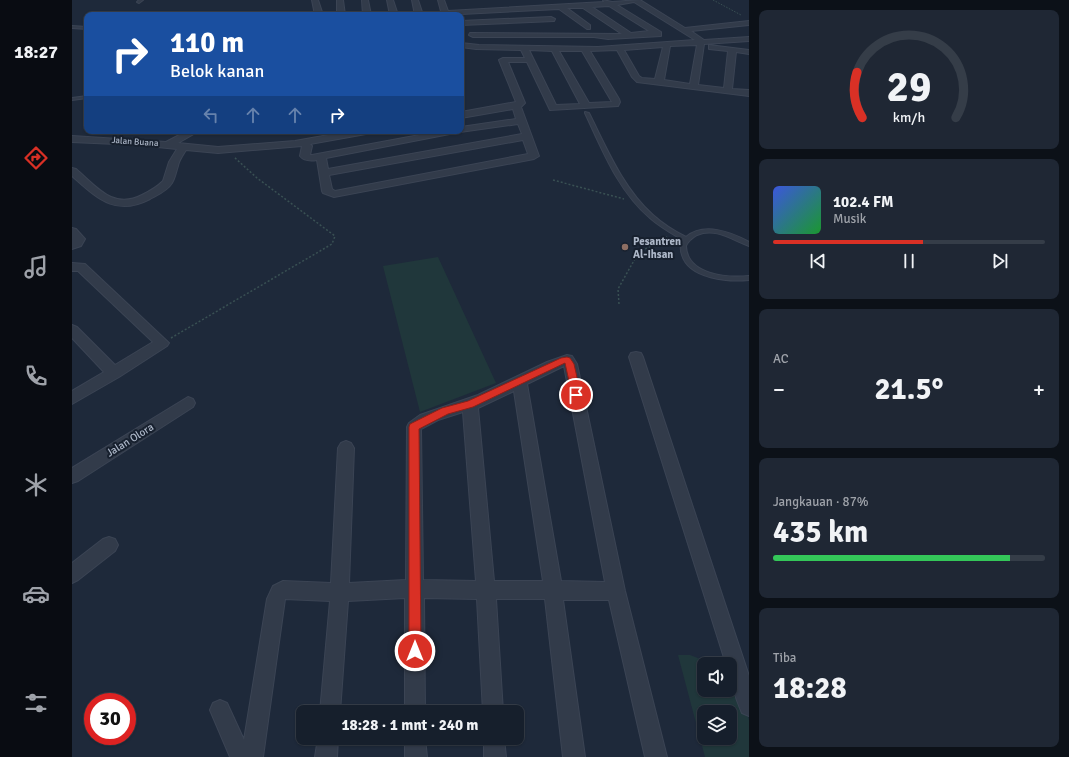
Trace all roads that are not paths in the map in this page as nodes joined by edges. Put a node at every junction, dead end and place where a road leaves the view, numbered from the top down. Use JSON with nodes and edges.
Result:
{"nodes":[{"id":1,"x":315,"y":0,"type":"edge"},
{"id":2,"x":340,"y":0,"type":"edge"},
{"id":3,"x":365,"y":0,"type":"edge"},
{"id":4,"x":390,"y":0,"type":"edge"},
{"id":5,"x":414,"y":0,"type":"edge"},
{"id":6,"x":441,"y":0,"type":"edge"},
{"id":7,"x":516,"y":0,"type":"edge"},
{"id":8,"x":635,"y":0,"type":"edge"},
{"id":9,"x":607,"y":2,"type":"edge"},
{"id":10,"x":584,"y":5,"type":"junction"},
{"id":11,"x":560,"y":6,"type":"junction"},
{"id":12,"x":535,"y":8,"type":"junction"},
{"id":13,"x":522,"y":9,"type":"junction"},
{"id":14,"x":318,"y":12,"type":"edge"},
{"id":15,"x":341,"y":12,"type":"edge"},
{"id":16,"x":367,"y":12,"type":"edge"},
{"id":17,"x":393,"y":12,"type":"edge"},
{"id":18,"x":418,"y":12,"type":"edge"},
{"id":19,"x":445,"y":12,"type":"edge"},
{"id":20,"x":455,"y":12,"type":"edge"},
{"id":21,"x":525,"y":20,"type":"junction"},
{"id":22,"x":747,"y":20,"type":"edge"},
{"id":23,"x":464,"y":23,"type":"edge"},
{"id":24,"x":72,"y":27,"type":"edge"},
{"id":25,"x":587,"y":27,"type":"dead end"},
{"id":26,"x":84,"y":28,"type":"edge"},
{"id":27,"x":683,"y":30,"type":"junction"},
{"id":28,"x":655,"y":33,"type":"junction"},
{"id":29,"x":473,"y":35,"type":"dead end"},
{"id":30,"x":533,"y":35,"type":"junction"},
{"id":31,"x":629,"y":35,"type":"junction"},
{"id":32,"x":749,"y":38,"type":"edge"},
{"id":33,"x":668,"y":41,"type":"junction"},
{"id":34,"x":700,"y":43,"type":"junction"},
{"id":35,"x":464,"y":45,"type":"edge"},
{"id":36,"x":619,"y":47,"type":"junction"},
{"id":37,"x":524,"y":48,"type":"junction"},
{"id":38,"x":538,"y":48,"type":"junction"},
{"id":39,"x":554,"y":48,"type":"junction"},
{"id":40,"x":584,"y":48,"type":"junction"},
{"id":41,"x":732,"y":50,"type":"junction"},
{"id":42,"x":749,"y":52,"type":"edge"},
{"id":43,"x":530,"y":60,"type":"junction"},
{"id":44,"x":659,"y":82,"type":"junction"},
{"id":45,"x":694,"y":87,"type":"junction"},
{"id":46,"x":728,"y":91,"type":"junction"},
{"id":47,"x":749,"y":93,"type":"edge"},
{"id":48,"x":84,"y":97,"type":"edge"},
{"id":49,"x":72,"y":99,"type":"edge"},
{"id":50,"x":516,"y":106,"type":"junction"},
{"id":51,"x":586,"y":110,"type":"junction"},
{"id":52,"x":464,"y":115,"type":"edge"},
{"id":53,"x":522,"y":121,"type":"junction"},
{"id":54,"x":464,"y":130,"type":"edge"},
{"id":55,"x":144,"y":134,"type":"edge"},
{"id":56,"x":188,"y":134,"type":"edge"},
{"id":57,"x":349,"y":134,"type":"edge"},
{"id":58,"x":440,"y":134,"type":"edge"},
{"id":59,"x":528,"y":136,"type":"junction"},
{"id":60,"x":72,"y":139,"type":"edge"},
{"id":61,"x":138,"y":142,"type":"junction"},
{"id":62,"x":304,"y":142,"type":"junction"},
{"id":63,"x":168,"y":145,"type":"junction"},
{"id":64,"x":183,"y":146,"type":"junction"},
{"id":65,"x":321,"y":156,"type":"junction"},
{"id":66,"x":72,"y":171,"type":"edge"},
{"id":67,"x":324,"y":173,"type":"junction"},
{"id":68,"x":72,"y":231,"type":"edge"},
{"id":69,"x":686,"y":239,"type":"junction"},
{"id":70,"x":749,"y":244,"type":"edge"},
{"id":71,"x":72,"y":246,"type":"edge"},
{"id":72,"x":72,"y":267,"type":"edge"},
{"id":73,"x":749,"y":278,"type":"edge"},
{"id":74,"x":72,"y":330,"type":"edge"},
{"id":75,"x":636,"y":357,"type":"dead end"},
{"id":76,"x":114,"y":373,"type":"junction"},
{"id":77,"x":520,"y":382,"type":"junction"},
{"id":78,"x":72,"y":398,"type":"edge"},
{"id":79,"x":188,"y":403,"type":"dead end"},
{"id":80,"x":470,"y":404,"type":"junction"},
{"id":81,"x":346,"y":448,"type":"dead end"},
{"id":82,"x":72,"y":476,"type":"edge"},
{"id":83,"x":108,"y":545,"type":"dead end"},
{"id":84,"x":72,"y":574,"type":"edge"},
{"id":85,"x":415,"y":589,"type":"junction"},
{"id":86,"x":486,"y":590,"type":"junction"},
{"id":87,"x":553,"y":590,"type":"junction"},
{"id":88,"x":616,"y":591,"type":"junction"},
{"id":89,"x":340,"y":592,"type":"junction"},
{"id":90,"x":331,"y":705,"type":"edge"},
{"id":91,"x":415,"y":705,"type":"edge"},
{"id":92,"x":493,"y":705,"type":"edge"},
{"id":93,"x":749,"y":706,"type":"edge"},
{"id":94,"x":220,"y":710,"type":"dead end"},
{"id":95,"x":327,"y":745,"type":"edge"},
{"id":96,"x":415,"y":745,"type":"edge"},
{"id":97,"x":494,"y":745,"type":"edge"},
{"id":98,"x":241,"y":757,"type":"edge"},
{"id":99,"x":252,"y":757,"type":"edge"},
{"id":100,"x":326,"y":757,"type":"edge"},
{"id":101,"x":416,"y":757,"type":"edge"},
{"id":102,"x":495,"y":757,"type":"edge"},
{"id":103,"x":574,"y":757,"type":"edge"},
{"id":104,"x":656,"y":757,"type":"edge"}],
"edges":[{"from":1,"to":14,"type":"street"},
{"from":2,"to":15,"type":"street"},
{"from":3,"to":16,"type":"street"},
{"from":4,"to":17,"type":"street"},
{"from":5,"to":18,"type":"street"},
{"from":6,"to":19,"type":"street"},
{"from":7,"to":13,"type":"street"},
{"from":8,"to":9,"type":"street"},
{"from":8,"to":27,"type":"street"},
{"from":9,"to":10,"type":"street"},
{"from":9,"to":28,"type":"street"},
{"from":10,"to":11,"type":"street"},
{"from":10,"to":31,"type":"street"},
{"from":11,"to":12,"type":"street"},
{"from":11,"to":25,"type":"street"},
{"from":12,"to":13,"type":"street"},
{"from":12,"to":21,"type":"street"},
{"from":13,"to":20,"type":"street"},
{"from":21,"to":23,"type":"street"},
{"from":21,"to":30,"type":"street"},
{"from":22,"to":27,"type":"street"},
{"from":24,"to":26,"type":"lane"},
{"from":27,"to":34,"type":"street"},
{"from":28,"to":31,"type":"street"},
{"from":28,"to":33,"type":"street"},
{"from":29,"to":30,"type":"street"},
{"from":30,"to":31,"type":"street"},
{"from":30,"to":38,"type":"street"},
{"from":32,"to":34,"type":"street"},
{"from":33,"to":34,"type":"street"},
{"from":33,"to":36,"type":"street"},
{"from":33,"to":44,"type":"street"},
{"from":34,"to":41,"type":"street"},
{"from":34,"to":45,"type":"street"},
{"from":35,"to":37,"type":"street"},
{"from":36,"to":40,"type":"street"},
{"from":36,"to":44,"type":"street"},
{"from":37,"to":38,"type":"street"},
{"from":37,"to":43,"type":"street"},
{"from":38,"to":39,"type":"street"},
{"from":39,"to":40,"type":"street"},
{"from":39,"to":51,"type":"street"},
{"from":40,"to":51,"type":"street"},
{"from":41,"to":42,"type":"street"},
{"from":41,"to":46,"type":"street"},
{"from":43,"to":50,"type":"street"},
{"from":43,"to":51,"type":"street"},
{"from":44,"to":45,"type":"street"},
{"from":45,"to":46,"type":"street"},
{"from":46,"to":47,"type":"street"},
{"from":48,"to":49,"type":"lane"},
{"from":50,"to":52,"type":"street"},
{"from":50,"to":53,"type":"street"},
{"from":51,"to":69,"type":"lane"},
{"from":53,"to":54,"type":"street"},
{"from":53,"to":59,"type":"street"},
{"from":55,"to":61,"type":"street"},
{"from":56,"to":63,"type":"street","name":"Jalan Buana"},
{"from":57,"to":62,"type":"street"},
{"from":58,"to":65,"type":"street"},
{"from":59,"to":67,"type":"street"},
{"from":59,"to":67,"type":"street"},
{"from":60,"to":61,"type":"street","name":"Jalan Buana"},
{"from":61,"to":63,"type":"street","name":"Jalan Buana"},
{"from":62,"to":64,"type":"street"},
{"from":62,"to":65,"type":"street"},
{"from":63,"to":64,"type":"street"},
{"from":64,"to":66,"type":"street"},
{"from":65,"to":67,"type":"street"},
{"from":68,"to":71,"type":"street"},
{"from":69,"to":70,"type":"lane"},
{"from":69,"to":73,"type":"lane"},
{"from":72,"to":76,"type":"street"},
{"from":74,"to":76,"type":"street"},
{"from":75,"to":93,"type":"street"},
{"from":76,"to":78,"type":"street"},
{"from":77,"to":80,"type":"street"},
{"from":77,"to":87,"type":"street"},
{"from":77,"to":88,"type":"street"},
{"from":79,"to":82,"type":"street","name":"Jalan Olora"},
{"from":80,"to":85,"type":"street"},
{"from":80,"to":86,"type":"street"},
{"from":81,"to":89,"type":"street"},
{"from":83,"to":84,"type":"street"},
{"from":85,"to":86,"type":"street"},
{"from":85,"to":89,"type":"street"},
{"from":85,"to":91,"type":"street"},
{"from":86,"to":87,"type":"street"},
{"from":86,"to":92,"type":"street"},
{"from":87,"to":88,"type":"street"},
{"from":87,"to":103,"type":"street"},
{"from":88,"to":104,"type":"street"},
{"from":89,"to":90,"type":"street"},
{"from":89,"to":99,"type":"street"},
{"from":94,"to":98,"type":"street"},
{"from":95,"to":100,"type":"street"},
{"from":96,"to":101,"type":"street"},
{"from":97,"to":102,"type":"street"}]}
